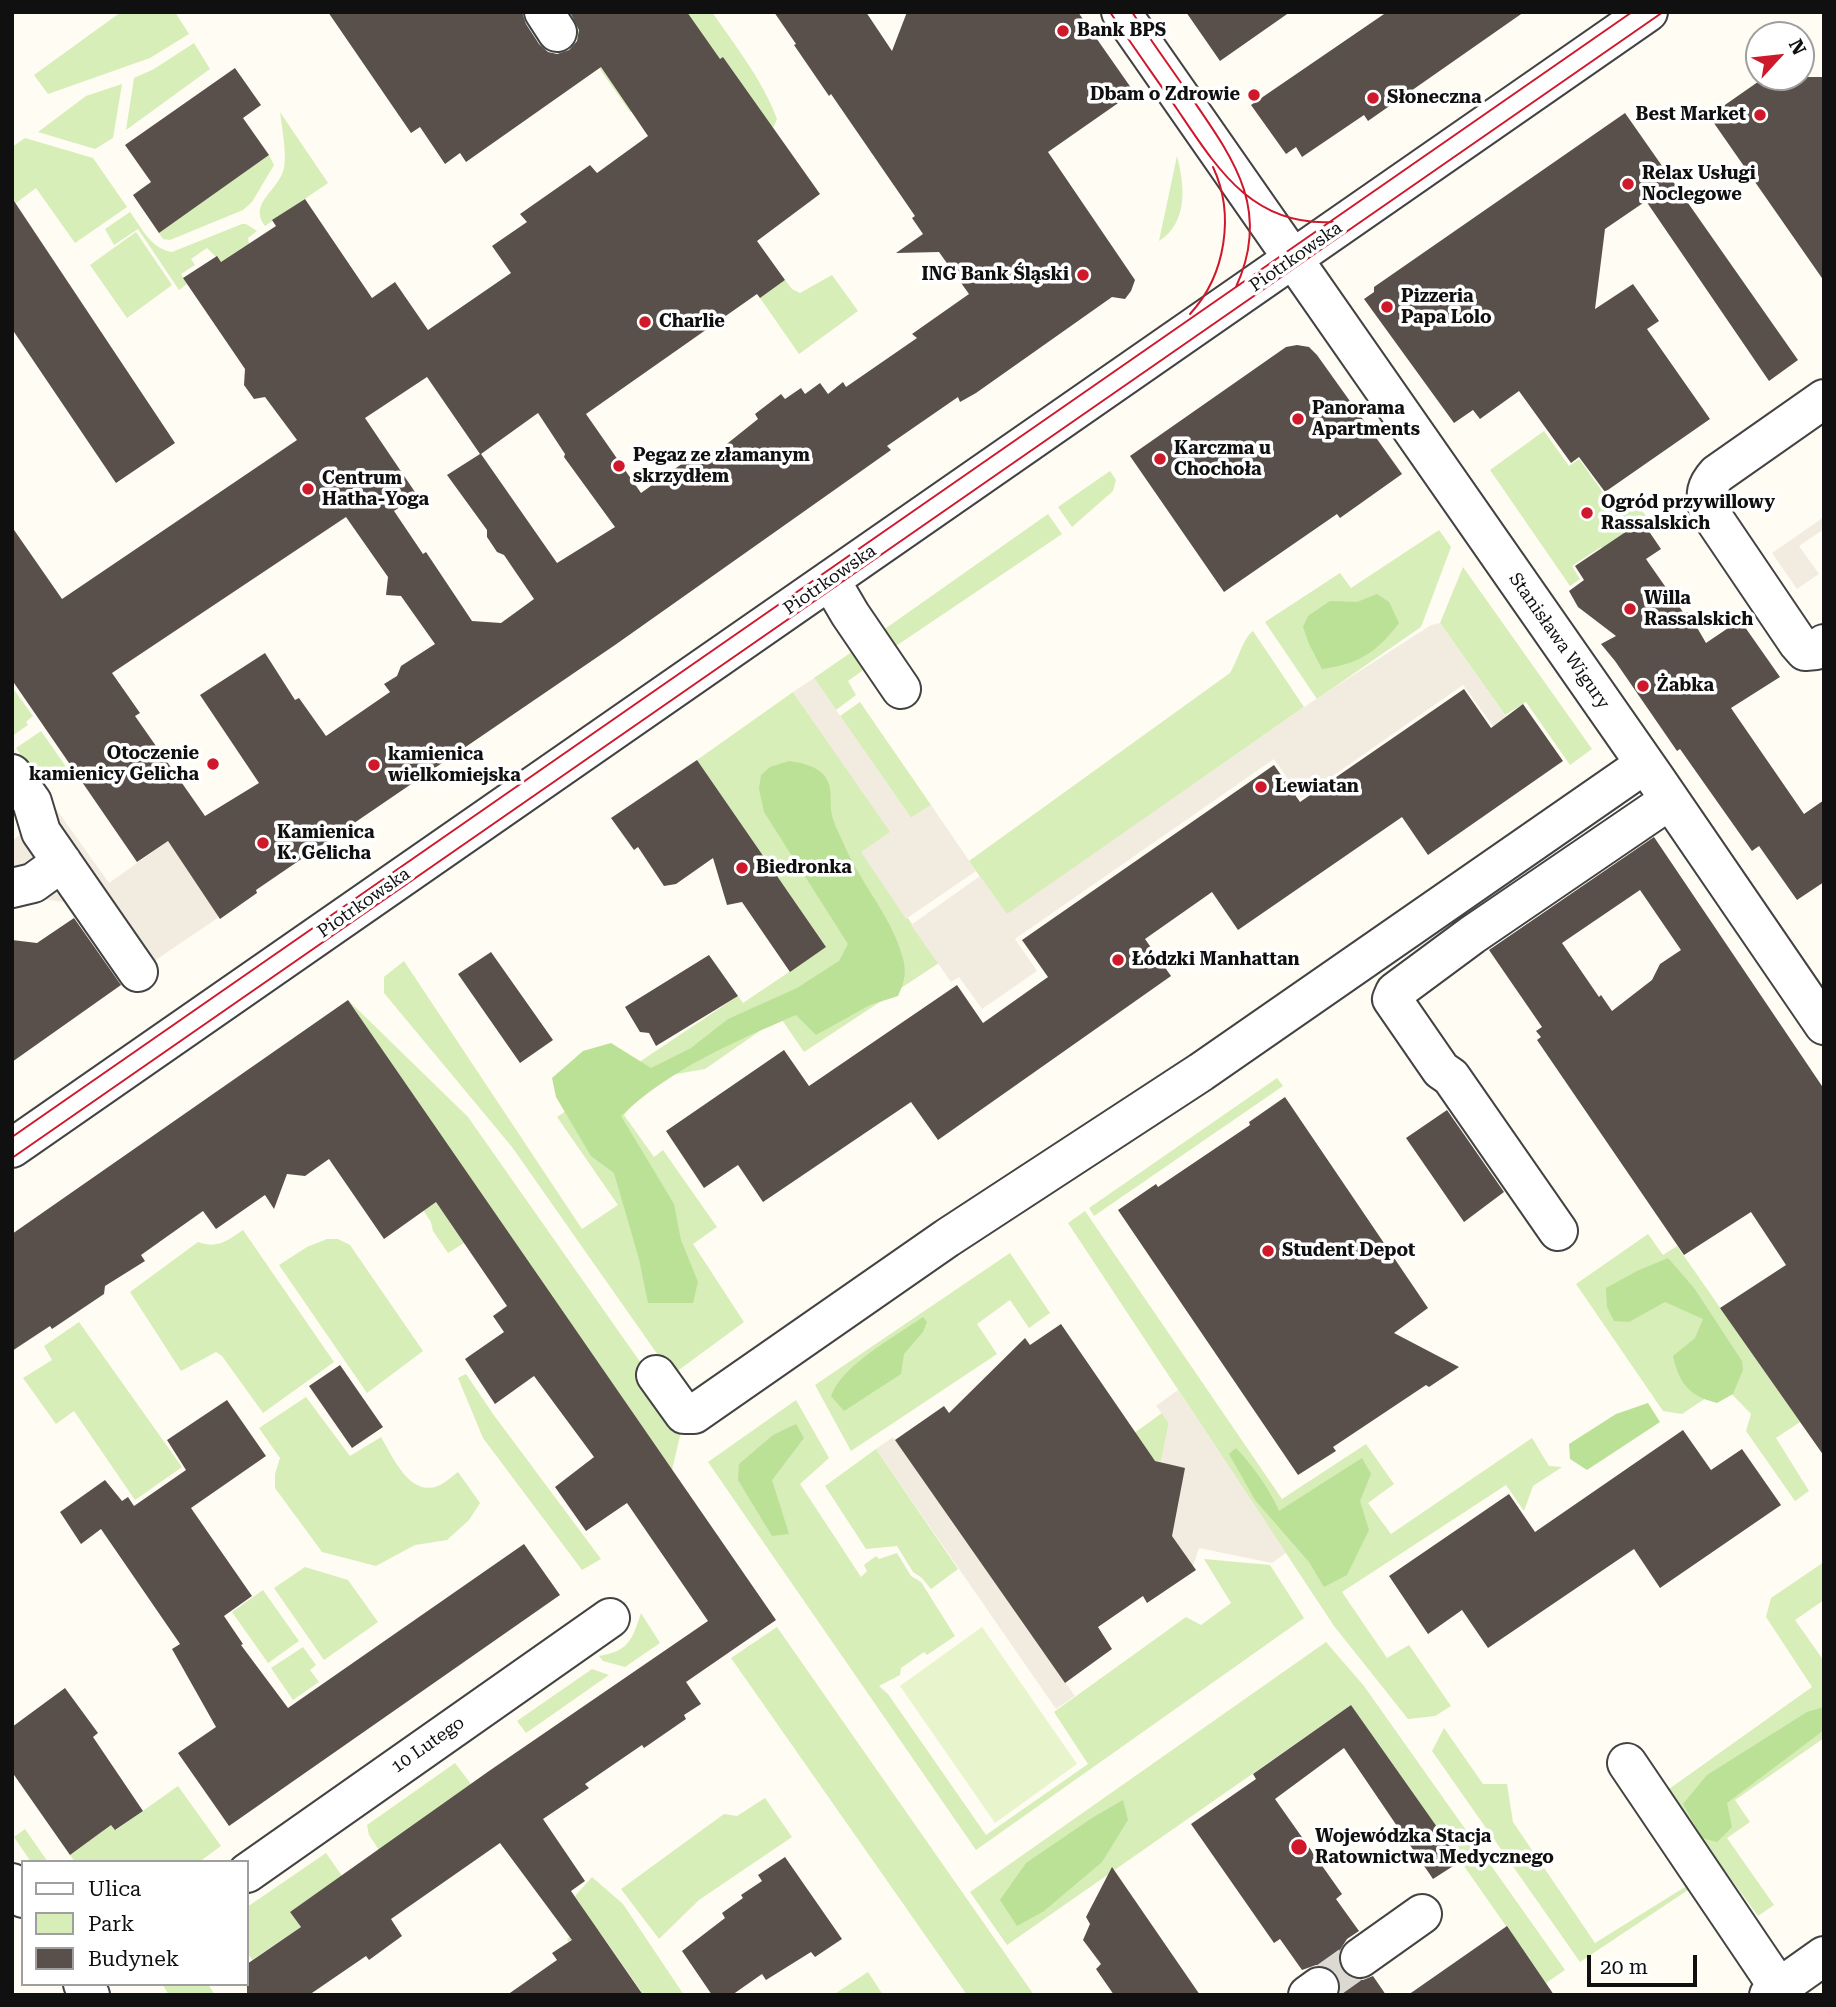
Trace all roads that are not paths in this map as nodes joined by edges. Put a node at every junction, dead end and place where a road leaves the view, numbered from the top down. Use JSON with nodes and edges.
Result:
{"nodes":[{"id":1,"x":1121,"y":12,"type":"edge"},
{"id":2,"x":1648,"y":12,"type":"edge"},
{"id":3,"x":1293,"y":258,"type":"junction"},
{"id":4,"x":1824,"y":399,"type":"edge"},
{"id":5,"x":830,"y":580,"type":"junction"},
{"id":6,"x":1824,"y":644,"type":"edge"},
{"id":7,"x":901,"y":689,"type":"dead end"},
{"id":8,"x":1645,"y":764,"type":"junction"},
{"id":9,"x":12,"y":774,"type":"edge"},
{"id":10,"x":1670,"y":800,"type":"junction"},
{"id":11,"x":62,"y":862,"type":"junction"},
{"id":12,"x":12,"y":888,"type":"edge"},
{"id":13,"x":138,"y":972,"type":"dead end"},
{"id":14,"x":1824,"y":1025,"type":"edge"},
{"id":15,"x":12,"y":1148,"type":"edge"},
{"id":16,"x":1558,"y":1231,"type":"dead end"},
{"id":17,"x":656,"y":1375,"type":"dead end"},
{"id":18,"x":610,"y":1618,"type":"dead end"},
{"id":19,"x":1627,"y":1763,"type":"dead end"},
{"id":20,"x":248,"y":1872,"type":"edge"},
{"id":21,"x":1422,"y":1914,"type":"dead end"},
{"id":22,"x":1824,"y":1956,"type":"edge"},
{"id":23,"x":1360,"y":1958,"type":"tunnel mouth"},
{"id":24,"x":1774,"y":1991,"type":"edge"}],
"edges":[{"from":1,"to":3,"type":"street","name":"Stanisława Wigury"},
{"from":2,"to":3,"type":"street","name":"Piotrkowska"},
{"from":3,"to":5,"type":"street","name":"Piotrkowska"},
{"from":3,"to":8,"type":"street","name":"Stanisława Wigury"},
{"from":4,"to":6,"type":"street"},
{"from":5,"to":7,"type":"street"},
{"from":5,"to":15,"type":"street","name":"Piotrkowska"},
{"from":8,"to":10,"type":"street","name":"Stanisława Wigury"},
{"from":8,"to":17,"type":"street"},
{"from":9,"to":11,"type":"street"},
{"from":10,"to":14,"type":"street","name":"Stanisława Wigury"},
{"from":10,"to":16,"type":"street"},
{"from":11,"to":12,"type":"street"},
{"from":11,"to":13,"type":"street"},
{"from":18,"to":20,"type":"street","name":"10 Lutego"},
{"from":19,"to":24,"type":"street"},
{"from":21,"to":23,"type":"street"},
{"from":22,"to":24,"type":"street"}]}
